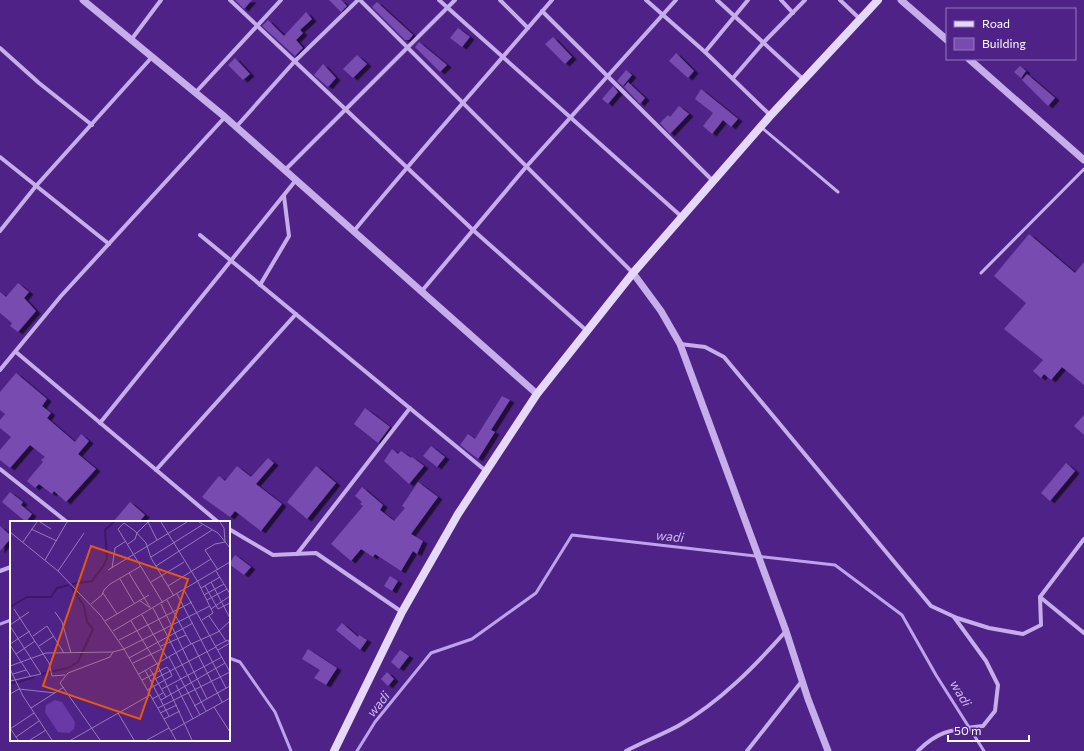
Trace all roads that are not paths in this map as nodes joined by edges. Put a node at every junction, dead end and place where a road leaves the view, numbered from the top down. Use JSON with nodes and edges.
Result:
{"nodes":[{"id":1,"x":84,"y":0,"type":"edge"},
{"id":2,"x":161,"y":0,"type":"edge"},
{"id":3,"x":230,"y":0,"type":"edge"},
{"id":4,"x":281,"y":0,"type":"edge"},
{"id":5,"x":359,"y":0,"type":"edge"},
{"id":6,"x":439,"y":0,"type":"edge"},
{"id":7,"x":455,"y":0,"type":"edge"},
{"id":8,"x":500,"y":0,"type":"edge"},
{"id":9,"x":552,"y":0,"type":"edge"},
{"id":10,"x":646,"y":0,"type":"edge"},
{"id":11,"x":676,"y":0,"type":"edge"},
{"id":12,"x":717,"y":0,"type":"edge"},
{"id":13,"x":748,"y":0,"type":"edge"},
{"id":14,"x":781,"y":0,"type":"edge"},
{"id":15,"x":805,"y":0,"type":"edge"},
{"id":16,"x":840,"y":0,"type":"edge"},
{"id":17,"x":878,"y":0,"type":"edge"},
{"id":18,"x":901,"y":0,"type":"edge"},
{"id":19,"x":447,"y":8,"type":"junction"},
{"id":20,"x":542,"y":11,"type":"junction"},
{"id":21,"x":793,"y":13,"type":"junction"},
{"id":22,"x":662,"y":14,"type":"junction"},
{"id":23,"x":735,"y":17,"type":"junction"},
{"id":24,"x":860,"y":19,"type":"junction"},
{"id":25,"x":257,"y":26,"type":"junction"},
{"id":26,"x":528,"y":28,"type":"junction"},
{"id":27,"x":946,"y":39,"type":"edge"},
{"id":28,"x":131,"y":40,"type":"junction"},
{"id":29,"x":764,"y":42,"type":"junction"},
{"id":30,"x":406,"y":47,"type":"junction"},
{"id":31,"x":0,"y":48,"type":"edge"},
{"id":32,"x":705,"y":52,"type":"junction"},
{"id":33,"x":504,"y":56,"type":"junction"},
{"id":34,"x":152,"y":57,"type":"junction"},
{"id":35,"x":970,"y":60,"type":"edge"},
{"id":36,"x":295,"y":61,"type":"junction"},
{"id":37,"x":607,"y":76,"type":"junction"},
{"id":38,"x":733,"y":78,"type":"junction"},
{"id":39,"x":804,"y":80,"type":"junction"},
{"id":40,"x":196,"y":92,"type":"junction"},
{"id":41,"x":463,"y":104,"type":"junction"},
{"id":42,"x":345,"y":109,"type":"junction"},
{"id":43,"x":770,"y":116,"type":"junction"},
{"id":44,"x":224,"y":117,"type":"junction"},
{"id":45,"x":571,"y":117,"type":"junction"},
{"id":46,"x":92,"y":125,"type":"junction"},
{"id":47,"x":236,"y":127,"type":"junction"},
{"id":48,"x":761,"y":127,"type":"junction"},
{"id":49,"x":0,"y":157,"type":"edge"},
{"id":50,"x":1084,"y":160,"type":"edge"},
{"id":51,"x":406,"y":167,"type":"junction"},
{"id":52,"x":526,"y":167,"type":"junction"},
{"id":53,"x":1084,"y":169,"type":"edge"},
{"id":54,"x":285,"y":170,"type":"junction"},
{"id":55,"x":296,"y":180,"type":"junction"},
{"id":56,"x":713,"y":182,"type":"junction"},
{"id":57,"x":36,"y":186,"type":"junction"},
{"id":58,"x":838,"y":192,"type":"dead end"},
{"id":59,"x":284,"y":196,"type":"junction"},
{"id":60,"x":682,"y":217,"type":"junction"},
{"id":61,"x":473,"y":230,"type":"junction"},
{"id":62,"x":0,"y":231,"type":"edge"},
{"id":63,"x":354,"y":231,"type":"junction"},
{"id":64,"x":200,"y":235,"type":"dead end"},
{"id":65,"x":109,"y":244,"type":"junction"},
{"id":66,"x":230,"y":262,"type":"junction"},
{"id":67,"x":633,"y":273,"type":"junction"},
{"id":68,"x":981,"y":273,"type":"dead end"},
{"id":69,"x":260,"y":285,"type":"junction"},
{"id":70,"x":420,"y":292,"type":"junction"},
{"id":71,"x":296,"y":314,"type":"junction"},
{"id":72,"x":587,"y":331,"type":"junction"},
{"id":73,"x":680,"y":344,"type":"junction"},
{"id":74,"x":16,"y":352,"type":"junction"},
{"id":75,"x":0,"y":370,"type":"edge"},
{"id":76,"x":537,"y":394,"type":"junction"},
{"id":77,"x":410,"y":408,"type":"junction"},
{"id":78,"x":100,"y":422,"type":"junction"},
{"id":79,"x":0,"y":469,"type":"edge"},
{"id":80,"x":156,"y":470,"type":"junction"},
{"id":81,"x":486,"y":471,"type":"junction"},
{"id":82,"x":66,"y":521,"type":"edge"},
{"id":83,"x":217,"y":521,"type":"edge"},
{"id":84,"x":230,"y":530,"type":"edge"},
{"id":85,"x":1084,"y":539,"type":"edge"},
{"id":86,"x":297,"y":554,"type":"junction"},
{"id":87,"x":10,"y":567,"type":"edge"},
{"id":88,"x":0,"y":571,"type":"edge"},
{"id":89,"x":1040,"y":597,"type":"junction"},
{"id":90,"x":402,"y":612,"type":"junction"},
{"id":91,"x":952,"y":616,"type":"junction"},
{"id":92,"x":786,"y":631,"type":"junction"},
{"id":93,"x":1084,"y":633,"type":"edge"},
{"id":94,"x":802,"y":681,"type":"junction"},
{"id":95,"x":334,"y":751,"type":"edge"},
{"id":96,"x":626,"y":751,"type":"edge"},
{"id":97,"x":747,"y":751,"type":"edge"},
{"id":98,"x":828,"y":751,"type":"edge"},
{"id":99,"x":918,"y":751,"type":"edge"}],
"edges":[{"from":1,"to":28,"type":"street"},
{"from":2,"to":28,"type":"street"},
{"from":3,"to":25,"type":"street"},
{"from":4,"to":25,"type":"street"},
{"from":5,"to":30,"type":"street"},
{"from":5,"to":36,"type":"street"},
{"from":6,"to":19,"type":"street"},
{"from":7,"to":19,"type":"street"},
{"from":8,"to":26,"type":"street"},
{"from":9,"to":20,"type":"street"},
{"from":10,"to":22,"type":"street"},
{"from":11,"to":22,"type":"street"},
{"from":12,"to":23,"type":"street"},
{"from":13,"to":23,"type":"street"},
{"from":14,"to":21,"type":"street"},
{"from":15,"to":21,"type":"street"},
{"from":16,"to":24,"type":"street"},
{"from":17,"to":24,"type":"main road"},
{"from":18,"to":27,"type":"street"},
{"from":19,"to":30,"type":"street"},
{"from":19,"to":33,"type":"street"},
{"from":20,"to":26,"type":"street"},
{"from":20,"to":37,"type":"street"},
{"from":21,"to":29,"type":"street"},
{"from":22,"to":32,"type":"street"},
{"from":22,"to":37,"type":"street"},
{"from":23,"to":29,"type":"street"},
{"from":23,"to":32,"type":"street"},
{"from":24,"to":39,"type":"main road"},
{"from":25,"to":36,"type":"street"},
{"from":25,"to":40,"type":"street"},
{"from":26,"to":33,"type":"street"},
{"from":28,"to":34,"type":"street"},
{"from":29,"to":38,"type":"street"},
{"from":29,"to":39,"type":"street"},
{"from":30,"to":41,"type":"street"},
{"from":30,"to":42,"type":"street"},
{"from":31,"to":46,"type":"street"},
{"from":32,"to":38,"type":"street"},
{"from":33,"to":41,"type":"street"},
{"from":33,"to":45,"type":"street"},
{"from":34,"to":40,"type":"street"},
{"from":34,"to":46,"type":"street"},
{"from":35,"to":50,"type":"street"},
{"from":36,"to":42,"type":"street"},
{"from":36,"to":47,"type":"street"},
{"from":37,"to":45,"type":"street"},
{"from":37,"to":56,"type":"street"},
{"from":38,"to":43,"type":"street"},
{"from":39,"to":43,"type":"main road"},
{"from":40,"to":44,"type":"street"},
{"from":41,"to":51,"type":"street"},
{"from":41,"to":52,"type":"street"},
{"from":42,"to":51,"type":"street"},
{"from":42,"to":54,"type":"street"},
{"from":43,"to":48,"type":"main road"},
{"from":44,"to":47,"type":"street"},
{"from":44,"to":65,"type":"street"},
{"from":45,"to":52,"type":"street"},
{"from":45,"to":60,"type":"street"},
{"from":46,"to":57,"type":"street"},
{"from":47,"to":54,"type":"street"},
{"from":48,"to":56,"type":"main road"},
{"from":48,"to":58,"type":"lane"},
{"from":49,"to":57,"type":"street"},
{"from":51,"to":61,"type":"street"},
{"from":51,"to":63,"type":"street"},
{"from":52,"to":61,"type":"street"},
{"from":52,"to":67,"type":"street"},
{"from":53,"to":68,"type":"lane"},
{"from":54,"to":55,"type":"street"},
{"from":55,"to":59,"type":"street"},
{"from":55,"to":63,"type":"street"},
{"from":56,"to":60,"type":"main road"},
{"from":57,"to":62,"type":"street"},
{"from":57,"to":65,"type":"street"},
{"from":59,"to":66,"type":"street"},
{"from":59,"to":69,"type":"street"},
{"from":60,"to":67,"type":"main road"},
{"from":61,"to":70,"type":"street"},
{"from":61,"to":72,"type":"street"},
{"from":63,"to":70,"type":"street"},
{"from":64,"to":66,"type":"street"},
{"from":65,"to":74,"type":"street"},
{"from":66,"to":69,"type":"street"},
{"from":66,"to":78,"type":"street"},
{"from":67,"to":72,"type":"main road"},
{"from":67,"to":73,"type":"street"},
{"from":69,"to":71,"type":"street"},
{"from":70,"to":76,"type":"street"},
{"from":71,"to":77,"type":"street"},
{"from":71,"to":80,"type":"street"},
{"from":72,"to":76,"type":"main road"},
{"from":73,"to":91,"type":"street"},
{"from":73,"to":92,"type":"street"},
{"from":74,"to":75,"type":"street"},
{"from":74,"to":78,"type":"street"},
{"from":76,"to":81,"type":"main road"},
{"from":77,"to":81,"type":"street"},
{"from":77,"to":86,"type":"street"},
{"from":78,"to":80,"type":"street"},
{"from":79,"to":82,"type":"street"},
{"from":80,"to":83,"type":"street"},
{"from":81,"to":90,"type":"main road"},
{"from":84,"to":86,"type":"street"},
{"from":85,"to":89,"type":"street"},
{"from":86,"to":90,"type":"street"},
{"from":87,"to":88,"type":"street"},
{"from":89,"to":91,"type":"street"},
{"from":89,"to":93,"type":"street"},
{"from":90,"to":95,"type":"main road"},
{"from":91,"to":99,"type":"street"},
{"from":92,"to":94,"type":"street"},
{"from":92,"to":96,"type":"street"},
{"from":94,"to":97,"type":"street"},
{"from":94,"to":98,"type":"street"}]}
